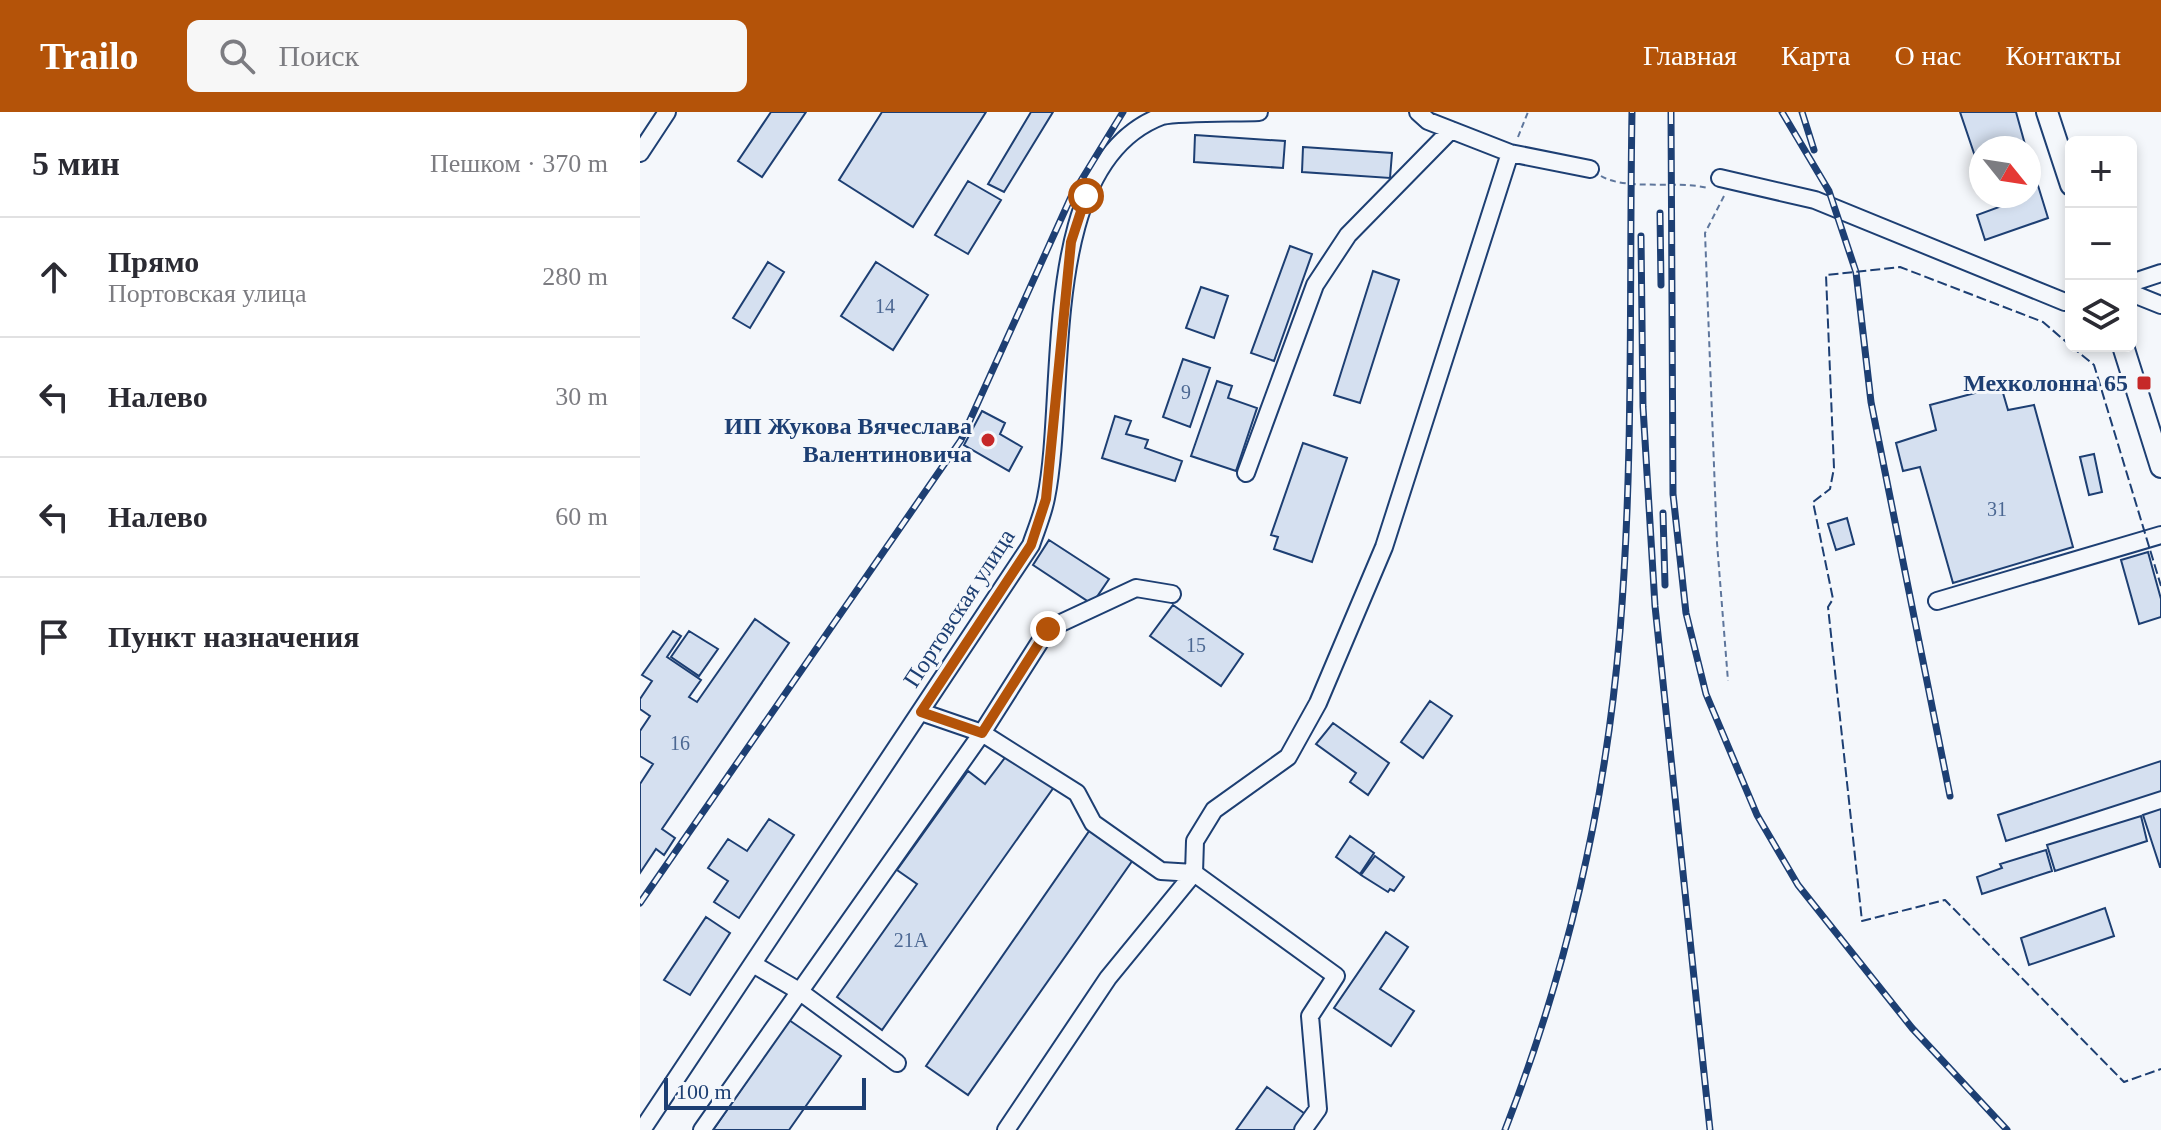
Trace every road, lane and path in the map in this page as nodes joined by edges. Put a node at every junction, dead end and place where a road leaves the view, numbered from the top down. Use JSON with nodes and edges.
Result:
{"nodes":[{"id":1,"x":667,"y":112,"type":"edge"},
{"id":2,"x":1259,"y":112,"type":"edge"},
{"id":3,"x":1418,"y":112,"type":"edge"},
{"id":4,"x":1528,"y":112,"type":"edge"},
{"id":5,"x":2047,"y":112,"type":"edge"},
{"id":6,"x":1451,"y":130,"type":"junction"},
{"id":7,"x":640,"y":153,"type":"edge"},
{"id":8,"x":1511,"y":153,"type":"junction"},
{"id":9,"x":2065,"y":167,"type":"edge"},
{"id":10,"x":1590,"y":169,"type":"joint"},
{"id":11,"x":1723,"y":186,"type":"junction"},
{"id":12,"x":2161,"y":273,"type":"edge"},
{"id":13,"x":2137,"y":281,"type":"edge"},
{"id":14,"x":2137,"y":295,"type":"edge"},
{"id":15,"x":2065,"y":302,"type":"edge"},
{"id":16,"x":2161,"y":305,"type":"edge"},
{"id":17,"x":2125,"y":352,"type":"edge"},
{"id":18,"x":2161,"y":467,"type":"edge"},
{"id":19,"x":1246,"y":473,"type":"dead end"},
{"id":20,"x":2161,"y":535,"type":"edge"},
{"id":21,"x":1172,"y":594,"type":"dead end"},
{"id":22,"x":1937,"y":601,"type":"dead end"},
{"id":23,"x":1728,"y":681,"type":"dead end"},
{"id":24,"x":921,"y":712,"type":"junction"},
{"id":25,"x":982,"y":733,"type":"junction"},
{"id":26,"x":1194,"y":873,"type":"junction"},
{"id":27,"x":753,"y":964,"type":"junction"},
{"id":28,"x":799,"y":991,"type":"junction"},
{"id":29,"x":897,"y":1063,"type":"dead end"},
{"id":30,"x":642,"y":1130,"type":"edge"},
{"id":31,"x":702,"y":1130,"type":"edge"},
{"id":32,"x":1006,"y":1130,"type":"edge"},
{"id":33,"x":1303,"y":1130,"type":"edge"}],
"edges":[{"from":1,"to":7,"type":"street"},
{"from":2,"to":24,"type":"street","name":"Портовская улица"},
{"from":3,"to":6,"type":"street"},
{"from":4,"to":8,"type":"path"},
{"from":5,"to":9,"type":"main road"},
{"from":6,"to":8,"type":"street"},
{"from":6,"to":19,"type":"street"},
{"from":8,"to":10,"type":"street"},
{"from":8,"to":26,"type":"street"},
{"from":10,"to":11,"type":"path"},
{"from":11,"to":15,"type":"street"},
{"from":11,"to":23,"type":"path"},
{"from":12,"to":13,"type":"street"},
{"from":14,"to":16,"type":"street"},
{"from":17,"to":18,"type":"main road"},
{"from":20,"to":22,"type":"street"},
{"from":21,"to":25,"type":"street"},
{"from":24,"to":25,"type":"street"},
{"from":24,"to":27,"type":"street","name":"Портовская улица"},
{"from":25,"to":26,"type":"street"},
{"from":25,"to":28,"type":"street"},
{"from":26,"to":32,"type":"street"},
{"from":26,"to":33,"type":"street"},
{"from":27,"to":28,"type":"street"},
{"from":27,"to":30,"type":"street","name":"Портовская улица"},
{"from":28,"to":29,"type":"street"},
{"from":28,"to":31,"type":"street"}]}
